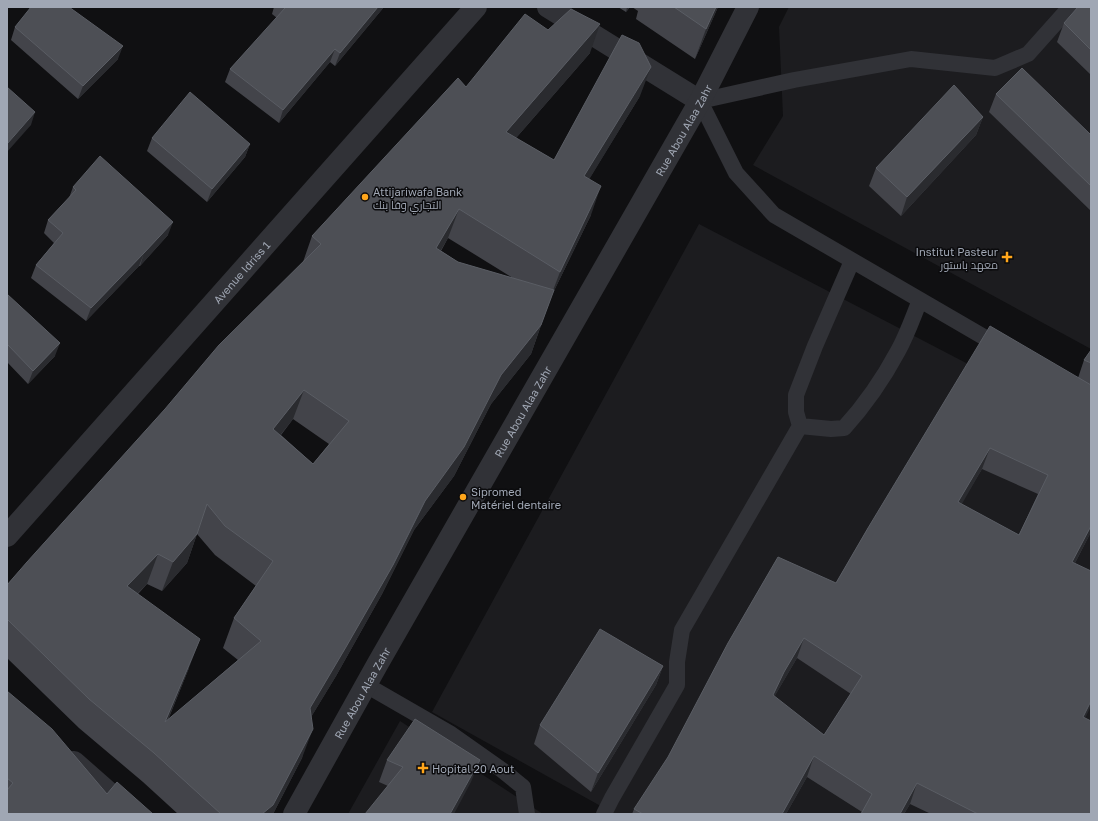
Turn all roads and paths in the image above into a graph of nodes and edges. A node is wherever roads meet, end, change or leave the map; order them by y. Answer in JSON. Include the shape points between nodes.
{"nodes":[{"id":1,"x":476,"y":7,"type":"edge"},
{"id":2,"x":548,"y":7,"type":"edge"},
{"id":3,"x":748,"y":7,"type":"edge"},
{"id":4,"x":1070,"y":7,"type":"edge"},
{"id":5,"x":700,"y":101,"type":"junction"},
{"id":6,"x":852,"y":261,"type":"junction"},
{"id":7,"x":920,"y":300,"type":"junction"},
{"id":8,"x":1016,"y":356,"type":"edge"},
{"id":9,"x":800,"y":426,"type":"junction"},
{"id":10,"x":7,"y":536,"type":"edge"},
{"id":11,"x":366,"y":685,"type":"junction"},
{"id":12,"x":61,"y":751,"type":"edge"},
{"id":13,"x":133,"y":814,"type":"edge"},
{"id":14,"x":294,"y":814,"type":"edge"},
{"id":15,"x":527,"y":814,"type":"edge"},
{"id":16,"x":604,"y":814,"type":"edge"}],
"edges":[{"from":1,"to":10,"type":"street","name":"Avenue Idriss 1"},
{"from":2,"to":5,"type":"street"},
{"from":3,"to":5,"type":"street","name":"Rue Abou Alaa Zahr"},
{"from":4,"to":5,"type":"lane","via":[[1028,54],[994,68],[911,59],[794,80]]},
{"from":5,"to":6,"type":"lane","via":[[736,173],[774,215]]},
{"from":5,"to":11,"type":"street","name":"Rue Abou Alaa Zahr"},
{"from":6,"to":7,"type":"lane"},
{"from":6,"to":9,"type":"lane","via":[[796,395],[796,412]]},
{"from":7,"to":8,"type":"lane"},
{"from":7,"to":9,"type":"lane","via":[[899,350],[878,386],[854,418],[844,428]]},
{"from":9,"to":16,"type":"lane","via":[[682,630],[676,685]]},
{"from":11,"to":14,"type":"street","name":"Rue Abou Alaa Zahr"},
{"from":11,"to":15,"type":"lane","via":[[451,734],[502,770],[523,787]]},
{"from":12,"to":13,"type":"street"}]}
